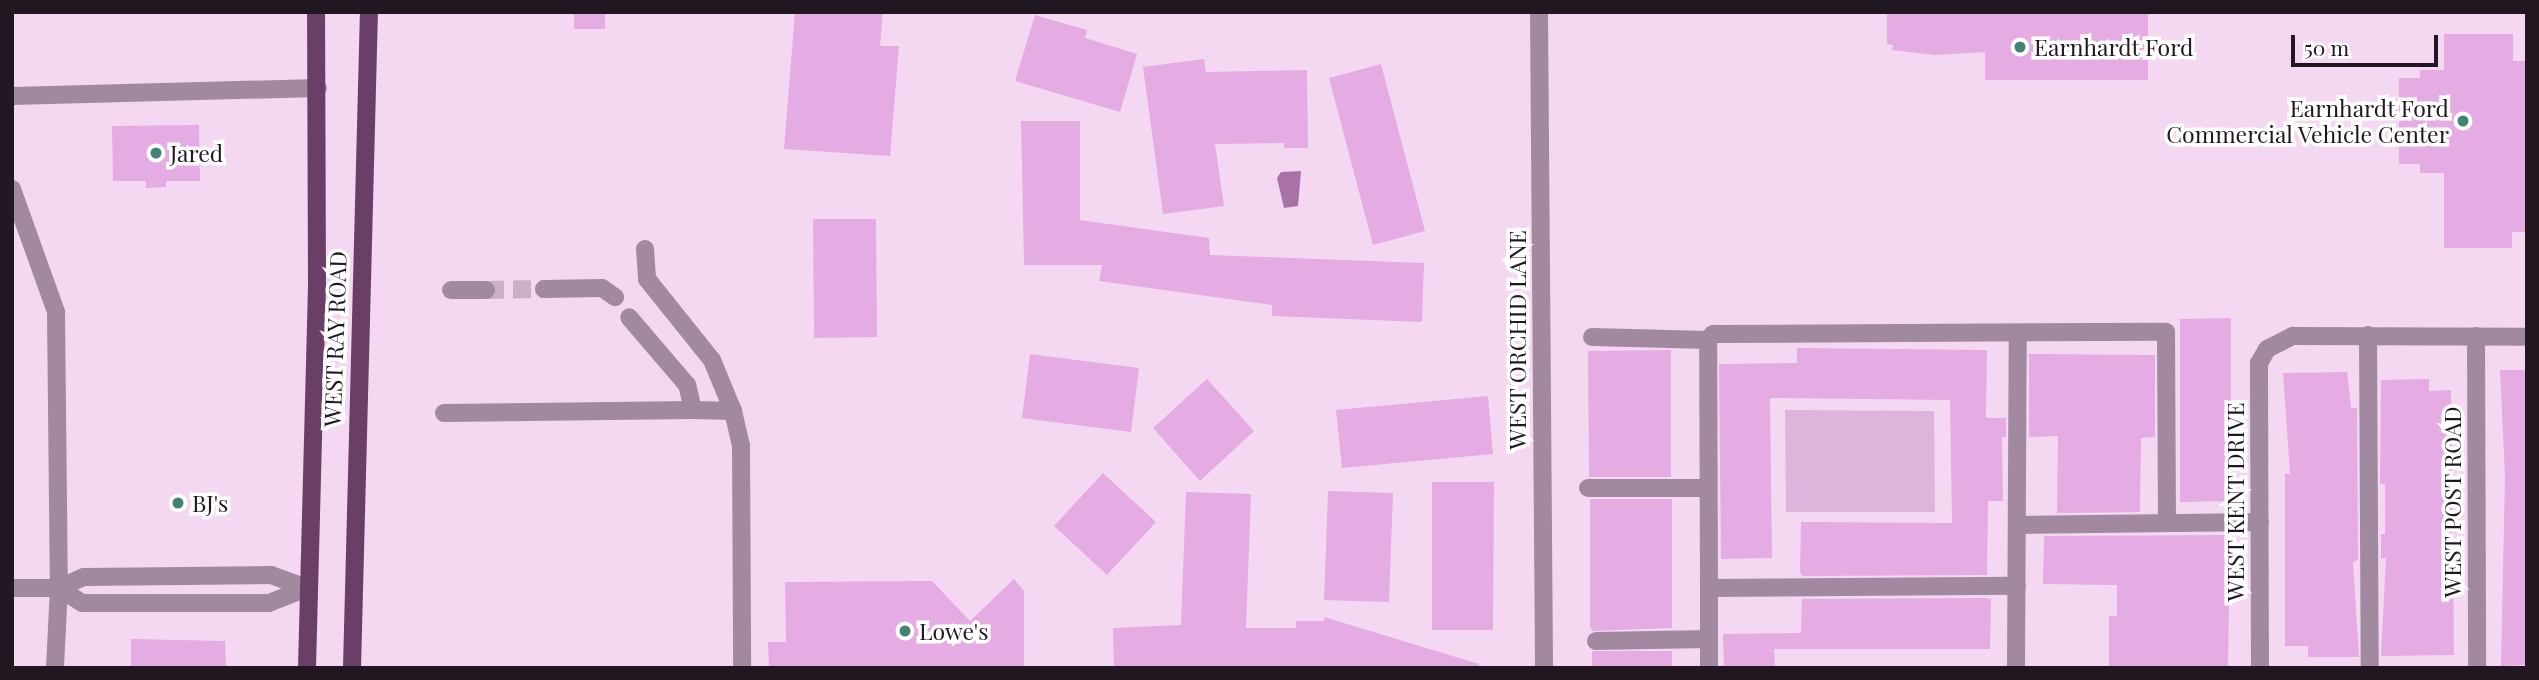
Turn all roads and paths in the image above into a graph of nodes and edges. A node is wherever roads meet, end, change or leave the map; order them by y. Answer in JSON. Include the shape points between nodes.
{"nodes":[{"id":1,"x":316,"y":12,"type":"edge"},
{"id":2,"x":369,"y":12,"type":"edge"},
{"id":3,"x":1539,"y":12,"type":"edge"},
{"id":4,"x":317,"y":88,"type":"junction"},
{"id":5,"x":12,"y":96,"type":"edge"},
{"id":6,"x":12,"y":189,"type":"edge"},
{"id":7,"x":645,"y":248,"type":"dead end"},
{"id":8,"x":544,"y":289,"type":"tunnel mouth"},
{"id":9,"x":452,"y":290,"type":"dead end"},
{"id":10,"x":486,"y":290,"type":"tunnel mouth"},
{"id":11,"x":615,"y":297,"type":"dead end"},
{"id":12,"x":629,"y":317,"type":"dead end"},
{"id":13,"x":2018,"y":333,"type":"junction"},
{"id":14,"x":2368,"y":335,"type":"junction"},
{"id":15,"x":2476,"y":336,"type":"junction"},
{"id":16,"x":1592,"y":337,"type":"dead end"},
{"id":17,"x":2527,"y":337,"type":"edge"},
{"id":18,"x":1708,"y":340,"type":"junction"},
{"id":19,"x":692,"y":410,"type":"junction"},
{"id":20,"x":733,"y":411,"type":"junction"},
{"id":21,"x":444,"y":413,"type":"dead end"},
{"id":22,"x":1588,"y":488,"type":"dead end"},
{"id":23,"x":1707,"y":488,"type":"junction"},
{"id":24,"x":2260,"y":522,"type":"junction"},
{"id":25,"x":2167,"y":523,"type":"junction"},
{"id":26,"x":2017,"y":525,"type":"junction"},
{"id":27,"x":2017,"y":586,"type":"junction"},
{"id":28,"x":59,"y":587,"type":"junction"},
{"id":29,"x":12,"y":588,"type":"edge"},
{"id":30,"x":307,"y":588,"type":"junction"},
{"id":31,"x":1709,"y":588,"type":"junction"},
{"id":32,"x":1709,"y":639,"type":"junction"},
{"id":33,"x":1595,"y":641,"type":"dead end"},
{"id":34,"x":55,"y":668,"type":"edge"},
{"id":35,"x":307,"y":668,"type":"edge"},
{"id":36,"x":352,"y":668,"type":"edge"},
{"id":37,"x":742,"y":668,"type":"edge"},
{"id":38,"x":1544,"y":668,"type":"edge"},
{"id":39,"x":1709,"y":668,"type":"edge"},
{"id":40,"x":2016,"y":668,"type":"edge"},
{"id":41,"x":2260,"y":668,"type":"edge"},
{"id":42,"x":2370,"y":668,"type":"edge"},
{"id":43,"x":2477,"y":668,"type":"edge"}],
"edges":[{"from":1,"to":4,"type":"main road","name":"WEST RAY ROAD"},
{"from":2,"to":36,"type":"main road","name":"WEST RAY ROAD"},
{"from":3,"to":38,"type":"street","name":"WEST ORCHID LANE"},
{"from":4,"to":5,"type":"street"},
{"from":4,"to":30,"type":"main road","name":"WEST RAY ROAD","via":[[317,287]]},
{"from":6,"to":28,"type":"street","via":[[56,312]]},
{"from":7,"to":20,"type":"street","via":[[648,279],[712,360]]},
{"from":8,"to":11,"type":"street","via":[[602,288]]},
{"from":9,"to":10,"type":"street"},
{"from":12,"to":19,"type":"street","via":[[687,385]]},
{"from":13,"to":18,"type":"street","via":[[1713,334]]},
{"from":13,"to":25,"type":"street","via":[[2166,332]]},
{"from":13,"to":26,"type":"street"},
{"from":14,"to":15,"type":"street"},
{"from":14,"to":24,"type":"street","name":"WEST KENT DRIVE","via":[[2293,336],[2276,341],[2259,363]]},
{"from":14,"to":42,"type":"street"},
{"from":15,"to":17,"type":"street"},
{"from":15,"to":43,"type":"street","name":"WEST POST ROAD"},
{"from":16,"to":18,"type":"street"},
{"from":18,"to":23,"type":"street"},
{"from":19,"to":20,"type":"street"},
{"from":19,"to":21,"type":"street"},
{"from":20,"to":37,"type":"street","via":[[741,445]]},
{"from":22,"to":23,"type":"street"},
{"from":23,"to":31,"type":"street"},
{"from":24,"to":25,"type":"street"},
{"from":24,"to":41,"type":"street","name":"WEST KENT DRIVE"},
{"from":25,"to":26,"type":"street"},
{"from":26,"to":27,"type":"street"},
{"from":27,"to":31,"type":"street"},
{"from":27,"to":40,"type":"street"},
{"from":28,"to":29,"type":"street"},
{"from":28,"to":30,"type":"street","via":[[84,577],[271,575]]},
{"from":28,"to":30,"type":"street","via":[[82,603],[269,603]]},
{"from":28,"to":34,"type":"street"},
{"from":30,"to":35,"type":"main road","name":"WEST RAY ROAD"},
{"from":31,"to":32,"type":"street"},
{"from":32,"to":33,"type":"street"},
{"from":32,"to":39,"type":"street"}]}
